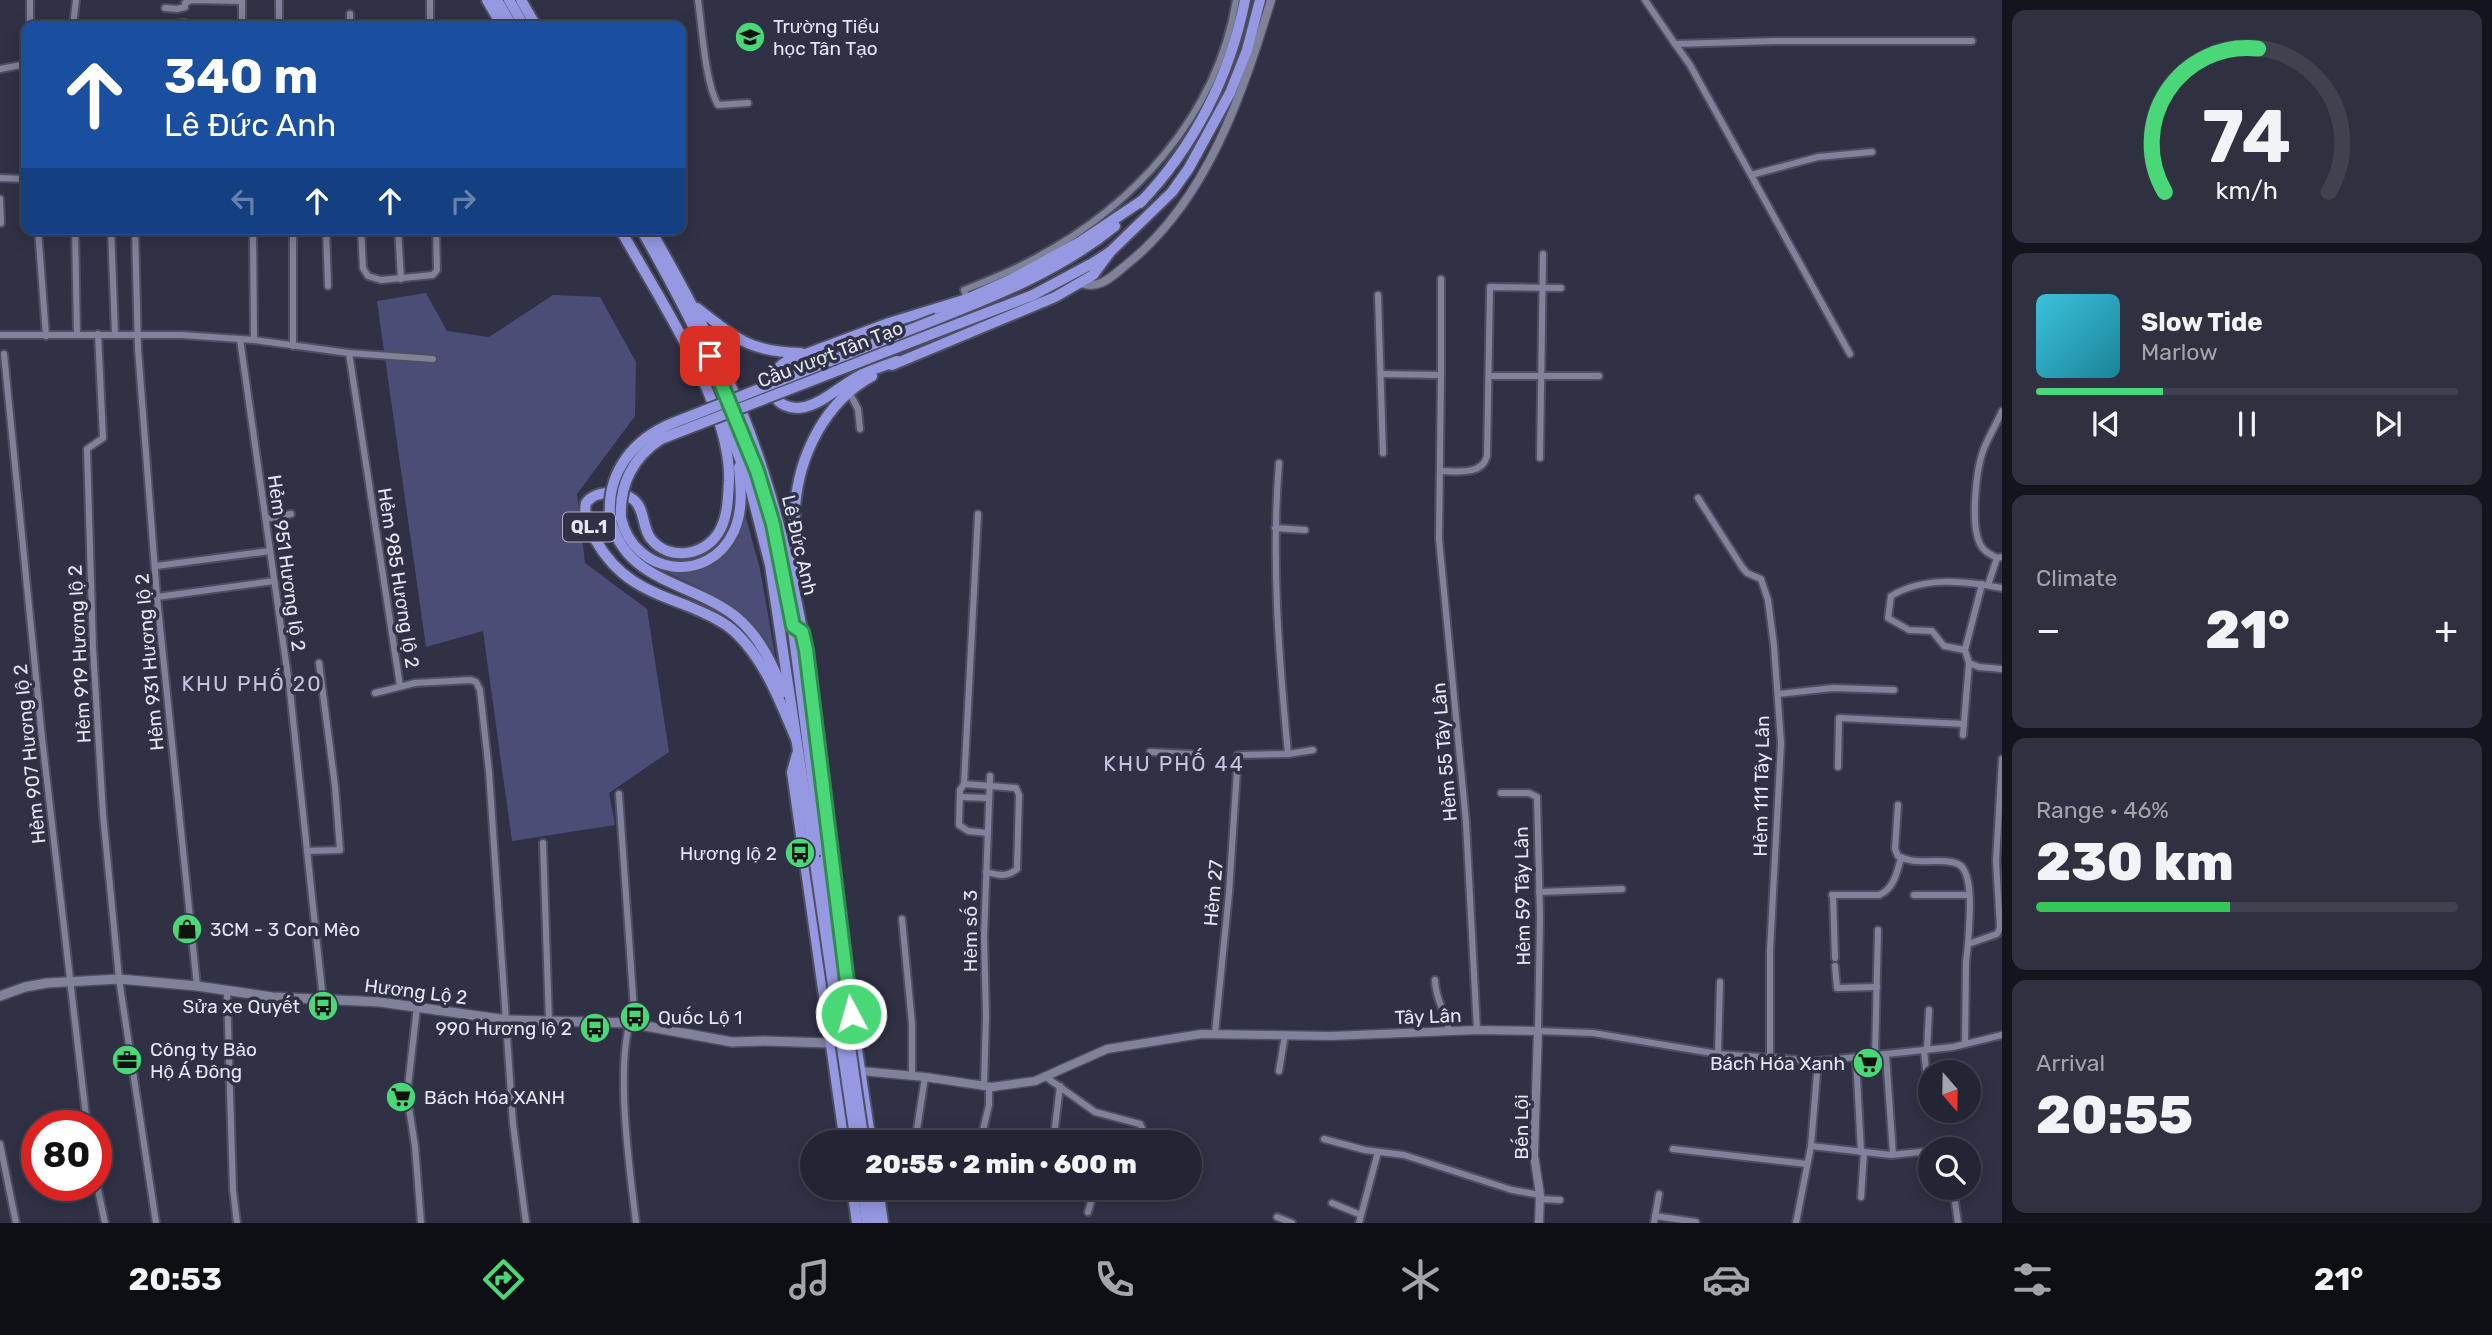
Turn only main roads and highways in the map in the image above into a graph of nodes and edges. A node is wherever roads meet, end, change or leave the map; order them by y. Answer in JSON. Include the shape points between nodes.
{"nodes":[{"id":1,"x":487,"y":0,"type":"edge"},
{"id":2,"x":497,"y":0,"type":"edge"},
{"id":3,"x":509,"y":0,"type":"edge"},
{"id":4,"x":521,"y":0,"type":"edge"},
{"id":5,"x":1245,"y":0,"type":"edge"},
{"id":6,"x":1260,"y":0,"type":"edge"},
{"id":7,"x":499,"y":21,"type":"edge"},
{"id":8,"x":509,"y":21,"type":"edge"},
{"id":9,"x":521,"y":21,"type":"edge"},
{"id":10,"x":533,"y":21,"type":"edge"},
{"id":11,"x":1143,"y":200,"type":"junction"},
{"id":12,"x":624,"y":235,"type":"edge"},
{"id":13,"x":630,"y":235,"type":"edge"},
{"id":14,"x":644,"y":235,"type":"edge"},
{"id":15,"x":653,"y":235,"type":"edge"},
{"id":16,"x":1110,"y":252,"type":"junction"},
{"id":17,"x":693,"y":305,"type":"junction"},
{"id":18,"x":681,"y":331,"type":"junction"},
{"id":19,"x":807,"y":353,"type":"junction"},
{"id":20,"x":897,"y":362,"type":"junction"},
{"id":21,"x":739,"y":453,"type":"junction"},
{"id":22,"x":726,"y":515,"type":"junction"},
{"id":23,"x":616,"y":517,"type":"junction"},
{"id":24,"x":709,"y":559,"type":"junction"},
{"id":25,"x":794,"y":593,"type":"junction"},
{"id":26,"x":795,"y":624,"type":"junction"},
{"id":27,"x":791,"y":707,"type":"junction"},
{"id":28,"x":797,"y":743,"type":"junction"},
{"id":29,"x":809,"y":783,"type":"junction"},
{"id":30,"x":819,"y":858,"type":"junction"},
{"id":31,"x":0,"y":996,"type":"edge"},
{"id":32,"x":825,"y":1008,"type":"junction"},
{"id":33,"x":852,"y":1008,"type":"junction"},
{"id":34,"x":829,"y":1043,"type":"junction"},
{"id":35,"x":861,"y":1071,"type":"junction"},
{"id":36,"x":865,"y":1100,"type":"junction"},
{"id":37,"x":838,"y":1101,"type":"junction"},
{"id":38,"x":843,"y":1130,"type":"edge"},
{"id":39,"x":854,"y":1130,"type":"edge"},
{"id":40,"x":862,"y":1130,"type":"edge"},
{"id":41,"x":869,"y":1130,"type":"edge"},
{"id":42,"x":854,"y":1200,"type":"edge"},
{"id":43,"x":864,"y":1200,"type":"edge"},
{"id":44,"x":873,"y":1200,"type":"edge"},
{"id":45,"x":880,"y":1200,"type":"edge"},
{"id":46,"x":857,"y":1223,"type":"edge"},
{"id":47,"x":867,"y":1223,"type":"edge"},
{"id":48,"x":876,"y":1223,"type":"edge"},
{"id":49,"x":883,"y":1223,"type":"edge"}],
"edges":[{"from":1,"to":7,"type":"highway"},
{"from":2,"to":8,"type":"highway"},
{"from":3,"to":9,"type":"highway"},
{"from":4,"to":10,"type":"highway"},
{"from":5,"to":11,"type":"highway","via":[[1227,64],[1204,115],[1172,166]]},
{"from":6,"to":16,"type":"highway","via":[[1230,93],[1189,168],[1172,192]]},
{"from":11,"to":19,"type":"highway","via":[[1062,252],[967,299]]},
{"from":11,"to":23,"type":"highway","bridge":true,"via":[[1101,237],[1024,284],[648,435],[630,452],[617,474],[611,494]]},
{"from":12,"to":18,"type":"highway","name":"Lê Đức Anh","number":"QL.1"},
{"from":13,"to":18,"type":"highway","name":"Lê Đức Anh","number":"QL.1"},
{"from":14,"to":26,"type":"highway","name":"Lê Đức Anh","number":"QL.1","via":[[710,356],[757,471]]},
{"from":15,"to":17,"type":"highway","name":"Lê Đức Anh","number":"QL.1"},
{"from":16,"to":20,"type":"highway","via":[[1093,275],[1034,308]]},
{"from":16,"to":23,"type":"highway","name":"Cầu vượt Tân Tạo","bridge":true,"via":[[1033,295],[661,439],[640,455],[626,477]]},
{"from":17,"to":19,"type":"highway","via":[[746,344]]},
{"from":17,"to":25,"type":"highway","name":"Lê Đức Anh","number":"QL.1","via":[[718,354],[760,460]]},
{"from":18,"to":21,"type":"highway","name":"Lê Đức Anh","number":"QL.1","via":[[714,391]]},
{"from":18,"to":22,"type":"highway","name":"Lê Đức Anh","number":"QL.1","via":[[727,449]]},
{"from":19,"to":20,"type":"highway","via":[[778,366],[772,376],[775,397],[786,406],[809,405],[859,376]]},
{"from":20,"to":25,"type":"highway","via":[[866,379],[841,401],[807,454],[795,508]]},
{"from":21,"to":24,"type":"highway","via":[[738,520],[727,543]]},
{"from":21,"to":27,"type":"highway","name":"Lê Đức Anh","number":"QL.1","via":[[770,565]]},
{"from":22,"to":24,"type":"highway","via":[[722,540]]},
{"from":22,"to":28,"type":"highway","name":"Lê Đức Anh","number":"QL.1","via":[[710,543],[684,554],[653,542],[639,505],[631,498],[601,494],[589,499],[584,508],[596,541],[621,573],[717,620],[744,641],[759,662]]},
{"from":23,"to":24,"type":"highway","via":[[634,547],[652,560],[682,567]]},
{"from":23,"to":27,"type":"highway","via":[[617,540],[635,562],[718,605],[748,627]]},
{"from":25,"to":26,"type":"highway"},
{"from":25,"to":26,"type":"highway","name":"Lê Đức Anh","number":"QL.1"},
{"from":26,"to":29,"type":"highway","name":"Lê Đức Anh","number":"QL.1"},
{"from":26,"to":33,"type":"highway","name":"Lê Đức Anh","number":"QL.1","via":[[818,737]]},
{"from":27,"to":28,"type":"highway","name":"Lê Đức Anh","number":"QL.1"},
{"from":28,"to":29,"type":"highway","name":"Lê Đức Anh","number":"QL.1"},
{"from":28,"to":32,"type":"highway","name":"Lê Đức Anh","number":"QL.1","via":[[792,772]]},
{"from":29,"to":30,"type":"highway","name":"Lê Đức Anh","number":"QL.1"},
{"from":30,"to":39,"type":"highway","number":"QL.1","bridge":true},
{"from":30,"to":40,"type":"highway","number":"QL.1","bridge":true},
{"from":31,"to":34,"type":"main road","name":"Hương Lộ 2","via":[[25,987],[119,979],[272,997],[380,1002],[508,1020],[629,1023],[732,1042]]},
{"from":32,"to":33,"type":"highway","via":[[837,1021],[848,1018]]},
{"from":32,"to":34,"type":"highway","name":"Lê Đức Anh","number":"QL.1"},
{"from":33,"to":35,"type":"highway","name":"Lê Đức Anh","number":"QL.1"},
{"from":34,"to":35,"type":"highway"},
{"from":34,"to":37,"type":"highway","name":"Lê Đức Anh","number":"QL.1"},
{"from":35,"to":36,"type":"highway","name":"Lê Đức Anh","number":"QL.1"},
{"from":36,"to":37,"type":"highway","via":[[851,1090]]},
{"from":36,"to":41,"type":"highway","name":"Lê Đức Anh","number":"QL.1"},
{"from":37,"to":38,"type":"highway","name":"Lê Đức Anh","number":"QL.1"},
{"from":42,"to":46,"type":"highway"},
{"from":43,"to":47,"type":"highway"},
{"from":44,"to":48,"type":"highway"},
{"from":45,"to":49,"type":"highway"}]}
